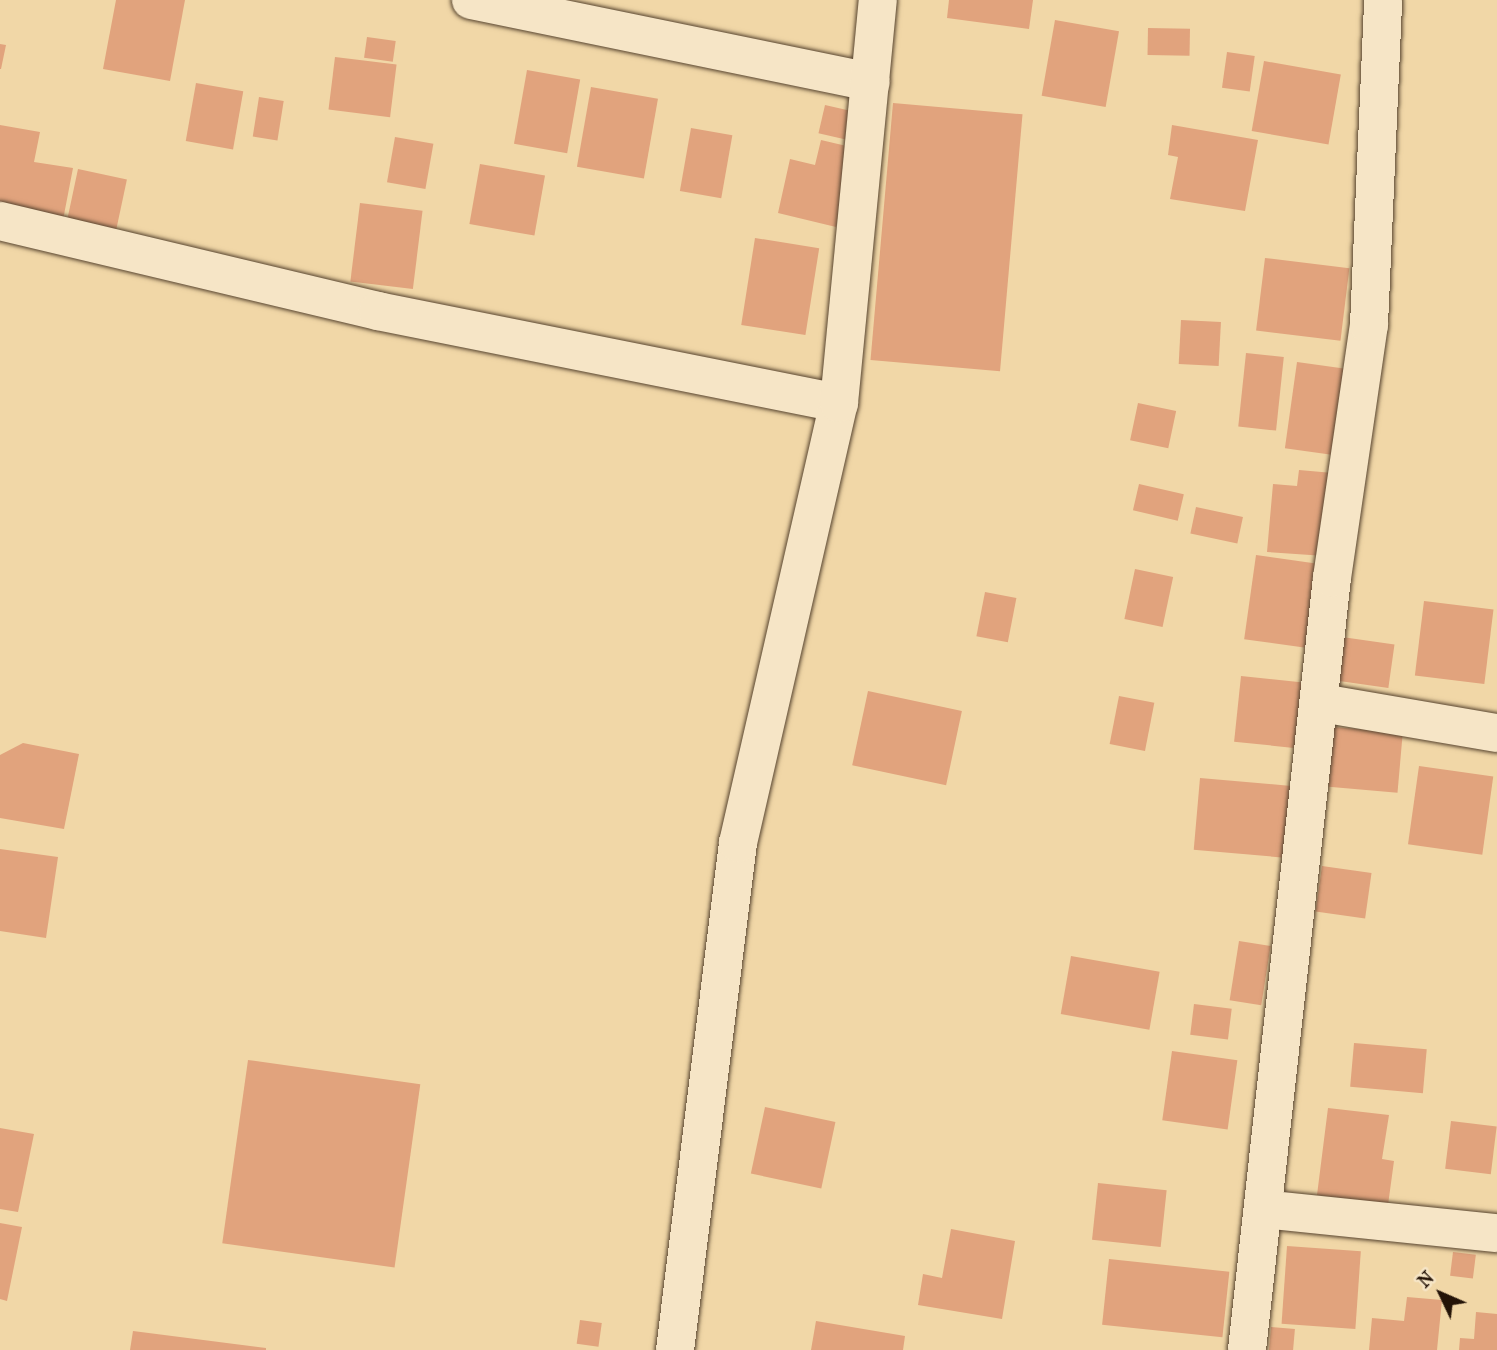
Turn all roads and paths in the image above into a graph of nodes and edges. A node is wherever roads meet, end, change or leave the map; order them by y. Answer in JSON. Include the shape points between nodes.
{"nodes":[{"id":1,"x":471,"y":0,"type":"edge"},
{"id":2,"x":878,"y":0,"type":"edge"},
{"id":3,"x":1383,"y":0,"type":"edge"},
{"id":4,"x":872,"y":82,"type":"junction"},
{"id":5,"x":0,"y":221,"type":"edge"},
{"id":6,"x":839,"y":403,"type":"junction"},
{"id":7,"x":1321,"y":703,"type":"junction"},
{"id":8,"x":1497,"y":733,"type":"edge"},
{"id":9,"x":1263,"y":1209,"type":"junction"},
{"id":10,"x":1497,"y":1233,"type":"edge"},
{"id":11,"x":675,"y":1350,"type":"edge"},
{"id":12,"x":1247,"y":1350,"type":"edge"}],
"edges":[{"from":1,"to":4,"type":"street"},
{"from":2,"to":4,"type":"street"},
{"from":3,"to":7,"type":"street","via":[[1369,325],[1332,578]]},
{"from":4,"to":6,"type":"street"},
{"from":5,"to":6,"type":"street","via":[[378,311]]},
{"from":6,"to":11,"type":"street","via":[[738,844]]},
{"from":7,"to":8,"type":"street"},
{"from":7,"to":9,"type":"street","via":[[1289,934]]},
{"from":9,"to":10,"type":"street"},
{"from":9,"to":12,"type":"street"}]}
